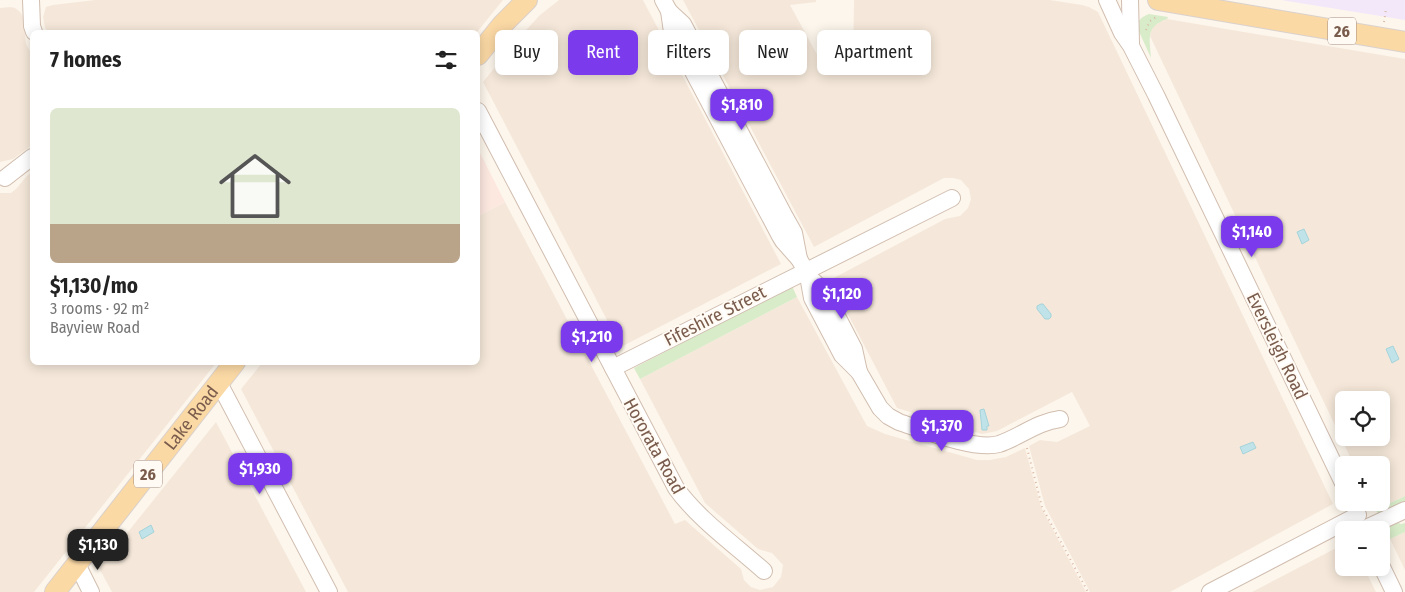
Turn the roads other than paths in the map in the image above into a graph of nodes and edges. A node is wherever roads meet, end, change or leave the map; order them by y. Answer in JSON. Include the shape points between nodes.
{"nodes":[{"id":1,"x":31,"y":0,"type":"edge"},
{"id":2,"x":527,"y":0,"type":"edge"},
{"id":3,"x":1108,"y":0,"type":"edge"},
{"id":4,"x":1130,"y":0,"type":"edge"},
{"id":5,"x":666,"y":6,"type":"edge"},
{"id":6,"x":1160,"y":7,"type":"edge"},
{"id":7,"x":1245,"y":7,"type":"edge"},
{"id":8,"x":33,"y":30,"type":"edge"},
{"id":9,"x":1405,"y":42,"type":"edge"},
{"id":10,"x":1131,"y":46,"type":"junction"},
{"id":11,"x":480,"y":52,"type":"edge"},
{"id":12,"x":480,"y":115,"type":"edge"},
{"id":13,"x":30,"y":159,"type":"edge"},
{"id":14,"x":5,"y":178,"type":"dead end"},
{"id":15,"x":952,"y":198,"type":"dead end"},
{"id":16,"x":804,"y":268,"type":"junction"},
{"id":17,"x":234,"y":365,"type":"edge"},
{"id":18,"x":612,"y":368,"type":"junction"},
{"id":19,"x":219,"y":383,"type":"junction"},
{"id":20,"x":1060,"y":419,"type":"dead end"},
{"id":21,"x":1335,"y":466,"type":"edge"},
{"id":22,"x":1405,"y":510,"type":"edge"},
{"id":23,"x":1360,"y":519,"type":"edge"},
{"id":24,"x":77,"y":564,"type":"junction"},
{"id":25,"x":764,"y":570,"type":"dead end"},
{"id":26,"x":1386,"y":576,"type":"edge"},
{"id":27,"x":55,"y":592,"type":"edge"},
{"id":28,"x":91,"y":592,"type":"edge"},
{"id":29,"x":329,"y":592,"type":"edge"},
{"id":30,"x":1210,"y":592,"type":"edge"},
{"id":31,"x":1394,"y":592,"type":"edge"}],
"edges":[{"from":1,"to":8,"type":"street"},
{"from":2,"to":11,"type":"main road"},
{"from":3,"to":10,"type":"street","name":"Eversleigh Road"},
{"from":4,"to":10,"type":"street","name":"Eversleigh Road"},
{"from":5,"to":16,"type":"street","via":[[672,32],[692,55],[779,220],[783,241]]},
{"from":6,"to":7,"type":"main road","number":"26"},
{"from":7,"to":9,"type":"main road","number":"26"},
{"from":10,"to":21,"type":"street","name":"Eversleigh Road"},
{"from":12,"to":18,"type":"street","name":"Hororata Road"},
{"from":13,"to":14,"type":"street"},
{"from":15,"to":16,"type":"street","name":"Fifeshire Street"},
{"from":16,"to":18,"type":"street","name":"Fifeshire Street"},
{"from":16,"to":20,"type":"street","via":[[812,298],[842,355],[859,372],[875,402],[892,419],[976,445],[990,446],[1042,423]]},
{"from":17,"to":19,"type":"main road","name":"Lake Road","number":"26"},
{"from":18,"to":25,"type":"street","name":"Hororata Road","via":[[684,500]]},
{"from":19,"to":24,"type":"main road","name":"Lake Road","number":"26"},
{"from":19,"to":29,"type":"street"},
{"from":22,"to":23,"type":"street"},
{"from":23,"to":30,"type":"street"},
{"from":24,"to":27,"type":"main road","name":"Lake Road","number":"26"},
{"from":24,"to":28,"type":"street"},
{"from":26,"to":31,"type":"street"}]}
